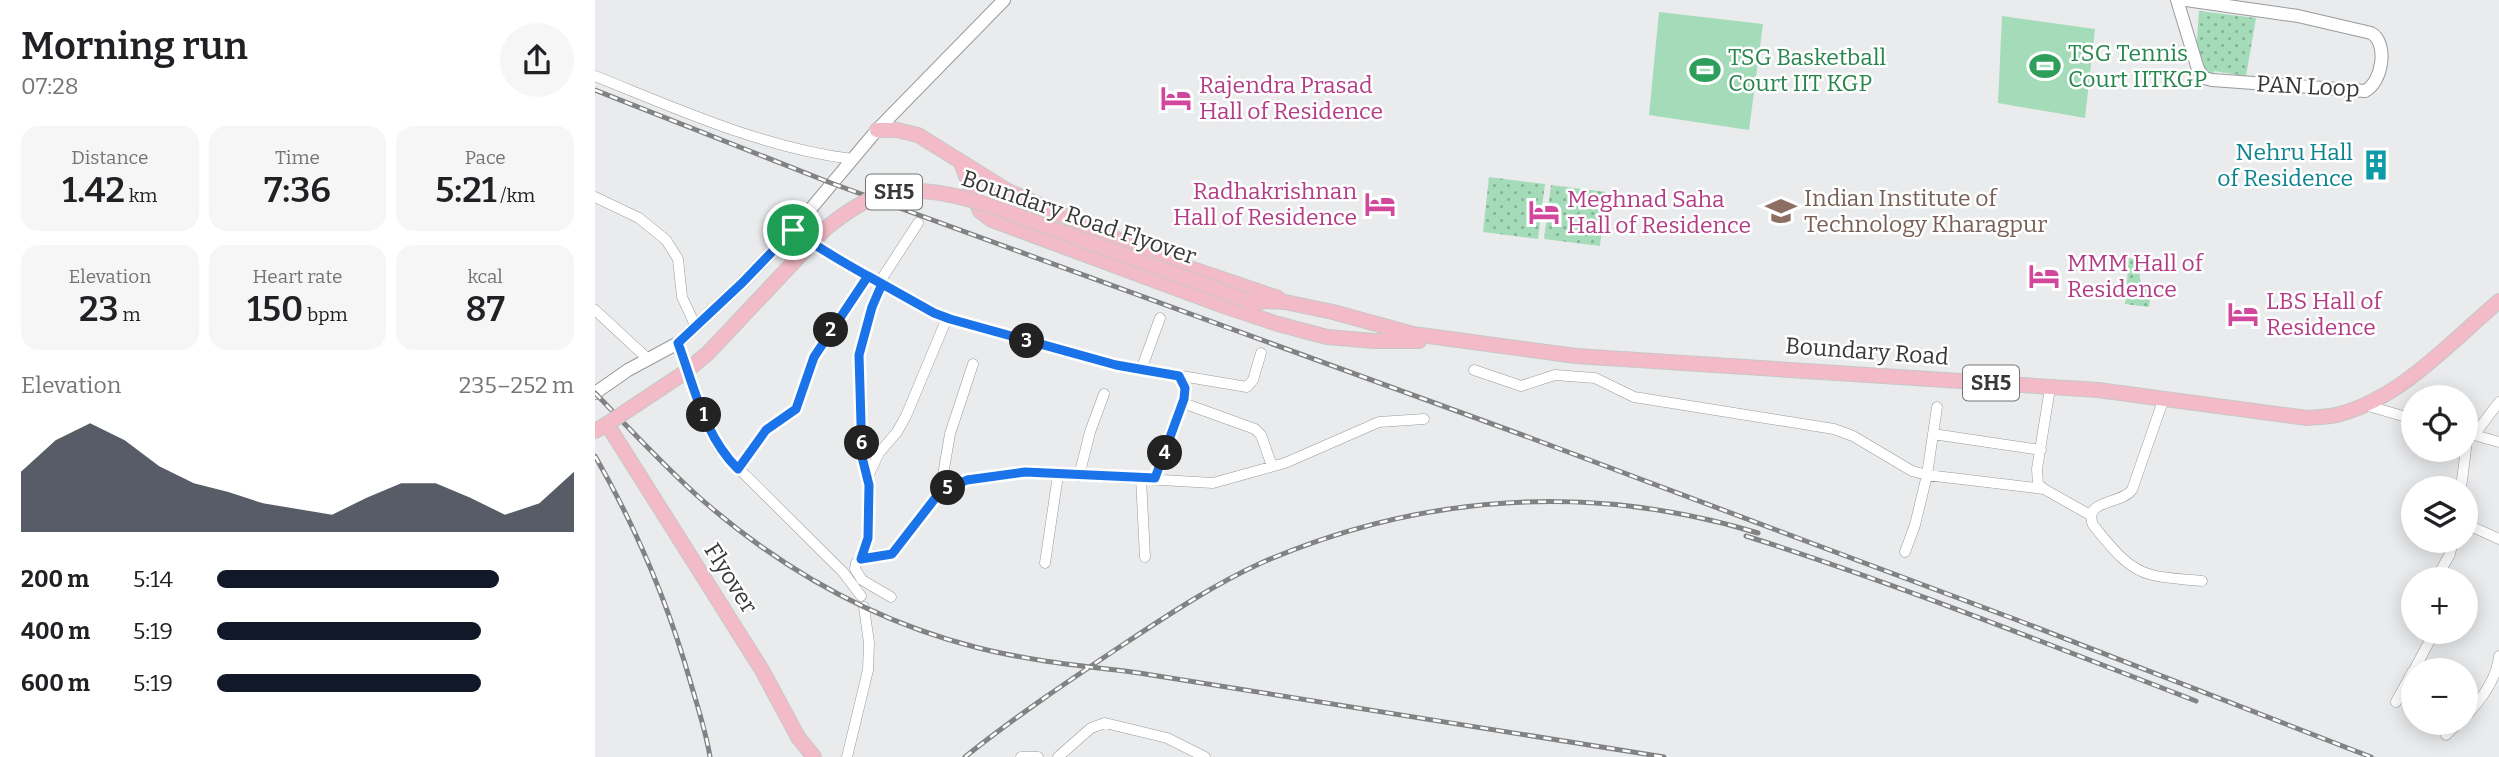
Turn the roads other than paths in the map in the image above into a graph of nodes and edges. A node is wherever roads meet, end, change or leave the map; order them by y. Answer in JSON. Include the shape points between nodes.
{"nodes":[{"id":1,"x":1004,"y":0,"type":"edge"},
{"id":2,"x":2177,"y":0,"type":"edge"},
{"id":3,"x":2186,"y":0,"type":"edge"},
{"id":4,"x":595,"y":76,"type":"edge"},
{"id":5,"x":877,"y":130,"type":"junction"},
{"id":6,"x":852,"y":159,"type":"junction"},
{"id":7,"x":961,"y":163,"type":"junction"},
{"id":8,"x":595,"y":197,"type":"edge"},
{"id":9,"x":918,"y":223,"type":"dead end"},
{"id":10,"x":793,"y":230,"type":"junction"},
{"id":11,"x":868,"y":276,"type":"junction"},
{"id":12,"x":881,"y":284,"type":"junction"},
{"id":13,"x":2499,"y":301,"type":"edge"},
{"id":14,"x":1285,"y":302,"type":"junction"},
{"id":15,"x":1252,"y":303,"type":"junction"},
{"id":16,"x":595,"y":310,"type":"edge"},
{"id":17,"x":1333,"y":312,"type":"junction"},
{"id":18,"x":947,"y":318,"type":"junction"},
{"id":19,"x":1160,"y":318,"type":"dead end"},
{"id":20,"x":1267,"y":320,"type":"junction"},
{"id":21,"x":696,"y":327,"type":"junction"},
{"id":22,"x":1327,"y":337,"type":"junction"},
{"id":23,"x":1444,"y":340,"type":"junction"},
{"id":24,"x":678,"y":343,"type":"junction"},
{"id":25,"x":1261,"y":353,"type":"dead end"},
{"id":26,"x":648,"y":359,"type":"junction"},
{"id":27,"x":973,"y":364,"type":"dead end"},
{"id":28,"x":1141,"y":370,"type":"junction"},
{"id":29,"x":1474,"y":370,"type":"dead end"},
{"id":30,"x":1179,"y":376,"type":"junction"},
{"id":31,"x":2050,"y":388,"type":"junction"},
{"id":32,"x":595,"y":393,"type":"edge"},
{"id":33,"x":1104,"y":394,"type":"dead end"},
{"id":34,"x":2164,"y":398,"type":"junction"},
{"id":35,"x":2499,"y":402,"type":"edge"},
{"id":36,"x":1183,"y":403,"type":"junction"},
{"id":37,"x":2365,"y":405,"type":"junction"},
{"id":38,"x":1937,"y":407,"type":"dead end"},
{"id":39,"x":2401,"y":416,"type":"edge"},
{"id":40,"x":1424,"y":419,"type":"dead end"},
{"id":41,"x":2478,"y":424,"type":"edge"},
{"id":42,"x":601,"y":427,"type":"edge"},
{"id":43,"x":1933,"y":433,"type":"junction"},
{"id":44,"x":2478,"y":436,"type":"edge"},
{"id":45,"x":2499,"y":442,"type":"edge"},
{"id":46,"x":2041,"y":450,"type":"junction"},
{"id":47,"x":1272,"y":466,"type":"junction"},
{"id":48,"x":738,"y":469,"type":"junction"},
{"id":49,"x":1058,"y":475,"type":"junction"},
{"id":50,"x":1927,"y":475,"type":"junction"},
{"id":51,"x":868,"y":476,"type":"junction"},
{"id":52,"x":1079,"y":476,"type":"junction"},
{"id":53,"x":1141,"y":478,"type":"junction"},
{"id":54,"x":1155,"y":478,"type":"junction"},
{"id":55,"x":2044,"y":489,"type":"junction"},
{"id":56,"x":940,"y":492,"type":"junction"},
{"id":57,"x":2090,"y":515,"type":"junction"},
{"id":58,"x":2478,"y":529,"type":"edge"},
{"id":59,"x":2499,"y":539,"type":"edge"},
{"id":60,"x":1905,"y":552,"type":"dead end"},
{"id":61,"x":1145,"y":557,"type":"dead end"},
{"id":62,"x":861,"y":559,"type":"junction"},
{"id":63,"x":1045,"y":563,"type":"dead end"},
{"id":64,"x":2202,"y":581,"type":"dead end"},
{"id":65,"x":891,"y":597,"type":"dead end"},
{"id":66,"x":2499,"y":656,"type":"edge"},
{"id":67,"x":2401,"y":693,"type":"edge"},
{"id":68,"x":2478,"y":699,"type":"edge"},
{"id":69,"x":2396,"y":702,"type":"dead end"},
{"id":70,"x":847,"y":754,"type":"edge"},
{"id":71,"x":814,"y":757,"type":"edge"},
{"id":72,"x":1021,"y":757,"type":"edge"},
{"id":73,"x":1038,"y":757,"type":"edge"},
{"id":74,"x":1058,"y":757,"type":"edge"},
{"id":75,"x":1205,"y":757,"type":"edge"}],
"edges":[{"from":1,"to":5,"type":"street"},
{"from":2,"to":3,"type":"street","name":"PAN Loop","via":[[2204,78],[2365,91],[2377,82],[2381,43],[2371,33],[2298,16]]},
{"from":4,"to":6,"type":"street","via":[[782,147]]},
{"from":5,"to":6,"type":"street"},
{"from":5,"to":7,"type":"main road","via":[[918,135]]},
{"from":6,"to":10,"type":"street"},
{"from":7,"to":14,"type":"main road","via":[[1008,191],[1160,258]]},
{"from":7,"to":20,"type":"main road","name":"Boundary Road","via":[[980,211],[992,220]]},
{"from":8,"to":21,"type":"street","via":[[639,218],[666,240],[678,259],[682,297]]},
{"from":9,"to":12,"type":"street"},
{"from":10,"to":11,"type":"street"},
{"from":10,"to":21,"type":"street"},
{"from":11,"to":12,"type":"street"},
{"from":11,"to":48,"type":"street","via":[[814,357],[796,409],[766,430]]},
{"from":12,"to":18,"type":"street"},
{"from":12,"to":51,"type":"street","via":[[859,355],[862,457]]},
{"from":13,"to":37,"type":"main road","name":"Boundary Road","number":"SH5","via":[[2412,375]]},
{"from":14,"to":15,"type":"main road","name":"Boundary Road Flyover","number":"SH5"},
{"from":14,"to":17,"type":"main road","name":"Boundary Road","number":"SH5"},
{"from":15,"to":20,"type":"main road"},
{"from":15,"to":42,"type":"main road","name":"Boundary Road Flyover","number":"SH5","bridge":true,"via":[[981,204],[921,190],[894,192],[870,199],[835,220],[708,353]]},
{"from":16,"to":26,"type":"street"},
{"from":17,"to":22,"type":"main road"},
{"from":17,"to":23,"type":"main road","name":"Boundary Road","number":"SH5"},
{"from":18,"to":28,"type":"street"},
{"from":18,"to":51,"type":"street","via":[[906,416]]},
{"from":19,"to":28,"type":"street"},
{"from":20,"to":22,"type":"main road","name":"Boundary Road"},
{"from":21,"to":24,"type":"street"},
{"from":22,"to":23,"type":"main road","name":"Boundary Road","number":"SH5"},
{"from":23,"to":31,"type":"main road","name":"Boundary Road","number":"SH5","via":[[1620,360]]},
{"from":24,"to":26,"type":"street"},
{"from":24,"to":48,"type":"street","via":[[711,434]]},
{"from":25,"to":30,"type":"street","via":[[1247,387]]},
{"from":26,"to":32,"type":"street"},
{"from":27,"to":56,"type":"street","via":[[950,434]]},
{"from":28,"to":30,"type":"street"},
{"from":29,"to":50,"type":"street","via":[[1521,386],[1555,375],[1595,378],[1634,397],[1834,429]]},
{"from":30,"to":36,"type":"street","via":[[1185,388]]},
{"from":31,"to":34,"type":"main road","name":"Boundary Road","number":"SH5"},
{"from":31,"to":46,"type":"street"},
{"from":33,"to":52,"type":"street"},
{"from":34,"to":37,"type":"main road","name":"Boundary Road","number":"SH5","via":[[2307,418],[2338,415]]},
{"from":34,"to":57,"type":"street","via":[[2132,490],[2127,497],[2097,505]]},
{"from":35,"to":41,"type":"street"},
{"from":36,"to":47,"type":"street","via":[[1255,429]]},
{"from":36,"to":54,"type":"street"},
{"from":37,"to":39,"type":"street"},
{"from":38,"to":43,"type":"street"},
{"from":40,"to":47,"type":"street","via":[[1379,422]]},
{"from":42,"to":71,"type":"main road","name":"Flyover","number":"SH5"},
{"from":43,"to":46,"type":"street"},
{"from":43,"to":50,"type":"street"},
{"from":44,"to":45,"type":"street"},
{"from":46,"to":55,"type":"street","via":[[2037,477]]},
{"from":47,"to":54,"type":"street","via":[[1207,484]]},
{"from":48,"to":70,"type":"street","via":[[843,572],[862,601],[868,670]]},
{"from":49,"to":52,"type":"street"},
{"from":49,"to":56,"type":"street","via":[[1001,474],[967,480]]},
{"from":49,"to":63,"type":"street"},
{"from":50,"to":55,"type":"street"},
{"from":50,"to":60,"type":"street"},
{"from":51,"to":62,"type":"street","via":[[868,538]]},
{"from":52,"to":53,"type":"street"},
{"from":53,"to":54,"type":"street"},
{"from":53,"to":61,"type":"street"},
{"from":55,"to":57,"type":"street"},
{"from":56,"to":62,"type":"street","via":[[897,550]]},
{"from":57,"to":64,"type":"street","via":[[2100,534],[2142,572]]},
{"from":58,"to":59,"type":"street"},
{"from":62,"to":65,"type":"street","via":[[855,565],[857,575]]},
{"from":66,"to":68,"type":"street","via":[[2493,678]]},
{"from":67,"to":69,"type":"street"},
{"from":72,"to":73,"type":"street"},
{"from":74,"to":75,"type":"street","via":[[1091,728],[1105,723],[1167,738]]}]}
